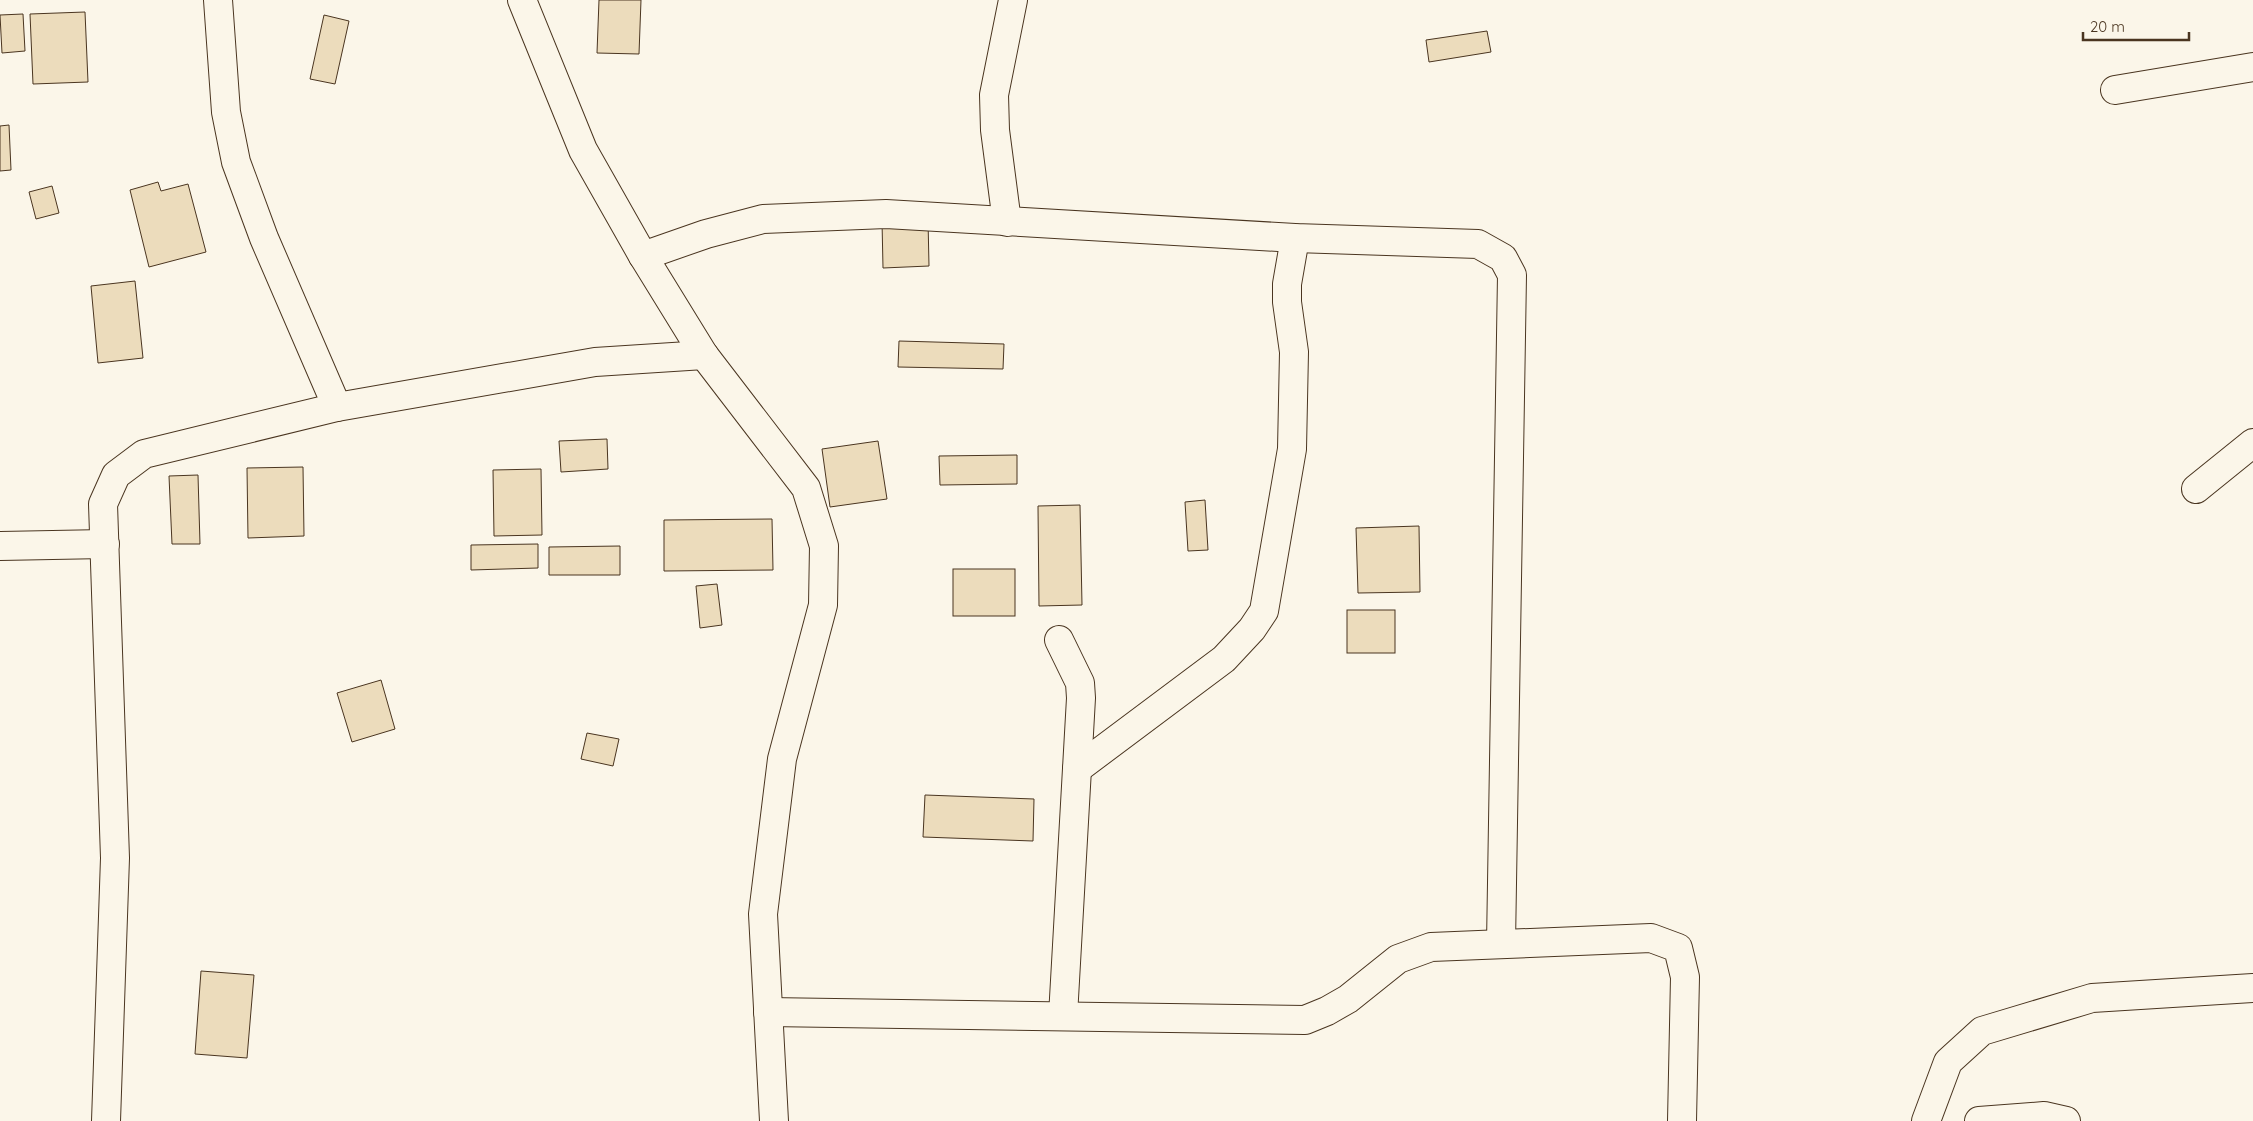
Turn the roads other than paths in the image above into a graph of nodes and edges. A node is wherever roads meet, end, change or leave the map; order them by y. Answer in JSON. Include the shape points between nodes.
{"nodes":[{"id":1,"x":218,"y":0,"type":"edge"},
{"id":2,"x":522,"y":0,"type":"edge"},
{"id":3,"x":1012,"y":0,"type":"edge"},
{"id":4,"x":2253,"y":67,"type":"edge"},
{"id":5,"x":2114,"y":90,"type":"dead end"},
{"id":6,"x":1007,"y":222,"type":"junction"},
{"id":7,"x":1295,"y":238,"type":"junction"},
{"id":8,"x":643,"y":256,"type":"junction"},
{"id":9,"x":704,"y":355,"type":"junction"},
{"id":10,"x":337,"y":407,"type":"junction"},
{"id":11,"x":2253,"y":443,"type":"edge"},
{"id":12,"x":2196,"y":489,"type":"dead end"},
{"id":13,"x":105,"y":544,"type":"junction"},
{"id":14,"x":0,"y":546,"type":"edge"},
{"id":15,"x":1059,"y":640,"type":"dead end"},
{"id":16,"x":1077,"y":769,"type":"junction"},
{"id":17,"x":1501,"y":944,"type":"junction"},
{"id":18,"x":2253,"y":988,"type":"edge"},
{"id":19,"x":768,"y":1012,"type":"junction"},
{"id":20,"x":1063,"y":1016,"type":"junction"},
{"id":21,"x":106,"y":1121,"type":"edge"},
{"id":22,"x":774,"y":1121,"type":"edge"},
{"id":23,"x":1682,"y":1121,"type":"edge"},
{"id":24,"x":1926,"y":1121,"type":"edge"},
{"id":25,"x":1979,"y":1121,"type":"edge"},
{"id":26,"x":2066,"y":1121,"type":"edge"}],
"edges":[{"from":1,"to":10,"type":"street","via":[[226,112],[236,162],[264,238]]},
{"from":2,"to":8,"type":"street","via":[[583,150]]},
{"from":3,"to":6,"type":"street","via":[[994,95],[995,130]]},
{"from":4,"to":5,"type":"street"},
{"from":6,"to":7,"type":"street"},
{"from":6,"to":8,"type":"street","via":[[886,214],[764,219],[706,234]]},
{"from":7,"to":16,"type":"street","via":[[1287,284],[1294,352],[1292,449],[1264,611],[1224,659]]},
{"from":7,"to":17,"type":"street","via":[[1478,244],[1502,258],[1512,275]]},
{"from":8,"to":9,"type":"street"},
{"from":9,"to":10,"type":"street","via":[[594,362]]},
{"from":9,"to":19,"type":"street","via":[[806,488],[824,546],[823,605],[782,759],[763,914]]},
{"from":10,"to":13,"type":"street","via":[[144,454],[116,475],[103,504]]},
{"from":11,"to":12,"type":"street"},
{"from":13,"to":14,"type":"street"},
{"from":13,"to":21,"type":"street","via":[[115,858]]},
{"from":15,"to":16,"type":"street","via":[[1080,683]]},
{"from":16,"to":20,"type":"street"},
{"from":17,"to":20,"type":"street","via":[[1431,947],[1398,959],[1348,999],[1305,1020]]},
{"from":17,"to":23,"type":"street","via":[[1651,938],[1678,948],[1685,977]]},
{"from":18,"to":24,"type":"street","via":[[2092,998],[1982,1031],[1948,1062]]},
{"from":19,"to":20,"type":"street"},
{"from":19,"to":22,"type":"street"},
{"from":25,"to":26,"type":"street","via":[[2044,1116]]}]}
